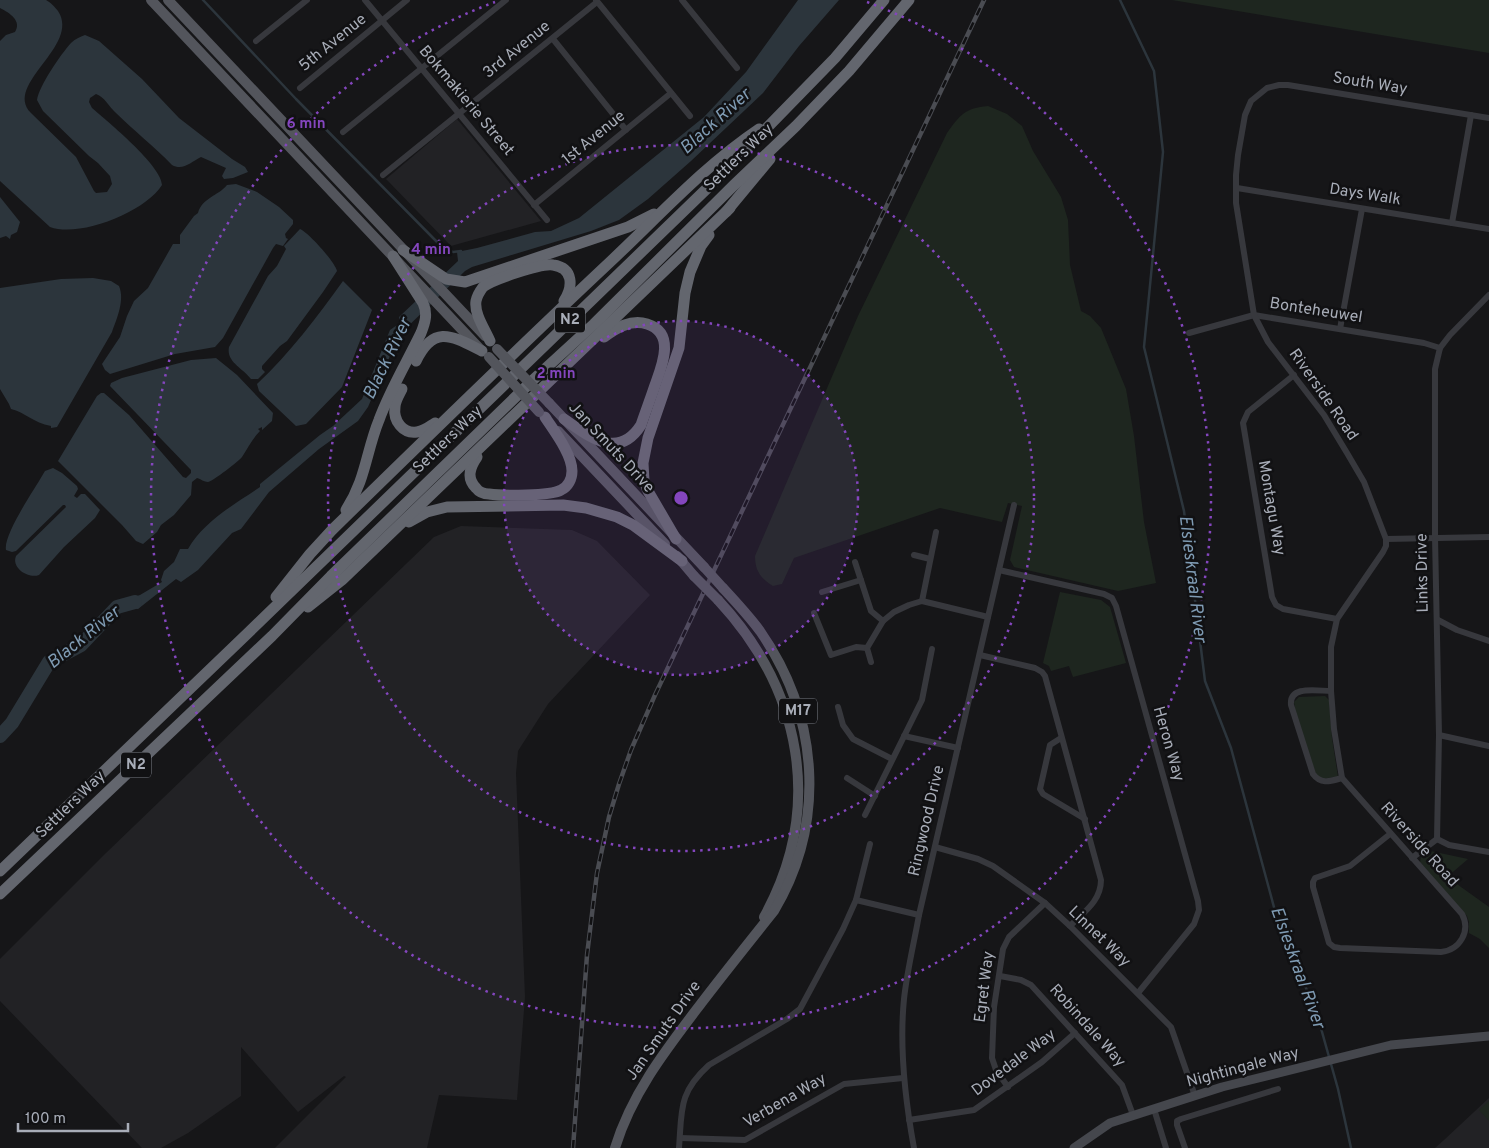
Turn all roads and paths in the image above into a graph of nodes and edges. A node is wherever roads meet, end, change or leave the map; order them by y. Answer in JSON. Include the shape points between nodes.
{"nodes":[{"id":1,"x":151,"y":0,"type":"edge"},
{"id":2,"x":168,"y":0,"type":"edge"},
{"id":3,"x":307,"y":0,"type":"edge"},
{"id":4,"x":365,"y":0,"type":"edge"},
{"id":5,"x":407,"y":0,"type":"edge"},
{"id":6,"x":506,"y":0,"type":"edge"},
{"id":7,"x":682,"y":0,"type":"edge"},
{"id":8,"x":884,"y":0,"type":"edge"},
{"id":9,"x":909,"y":0,"type":"edge"},
{"id":10,"x":597,"y":1,"type":"edge"},
{"id":11,"x":382,"y":20,"type":"junction"},
{"id":12,"x":553,"y":39,"type":"junction"},
{"id":13,"x":256,"y":41,"type":"dead end"},
{"id":14,"x":737,"y":68,"type":"dead end"},
{"id":15,"x":421,"y":69,"type":"junction"},
{"id":16,"x":300,"y":88,"type":"dead end"},
{"id":17,"x":671,"y":93,"type":"junction"},
{"id":18,"x":1252,"y":101,"type":"joint"},
{"id":19,"x":459,"y":113,"type":"junction"},
{"id":20,"x":779,"y":115,"type":"junction"},
{"id":21,"x":1470,"y":115,"type":"junction"},
{"id":22,"x":690,"y":116,"type":"dead end"},
{"id":23,"x":1489,"y":118,"type":"edge"},
{"id":24,"x":796,"y":126,"type":"junction"},
{"id":25,"x":626,"y":130,"type":"junction"},
{"id":26,"x":343,"y":132,"type":"dead end"},
{"id":27,"x":382,"y":175,"type":"dead end"},
{"id":28,"x":1236,"y":188,"type":"junction"},
{"id":29,"x":674,"y":201,"type":"junction"},
{"id":30,"x":534,"y":205,"type":"junction"},
{"id":31,"x":730,"y":208,"type":"junction"},
{"id":32,"x":1362,"y":209,"type":"junction"},
{"id":33,"x":547,"y":220,"type":"dead end"},
{"id":34,"x":1452,"y":223,"type":"junction"},
{"id":35,"x":1489,"y":229,"type":"edge"},
{"id":36,"x":398,"y":253,"type":"junction"},
{"id":37,"x":435,"y":277,"type":"junction"},
{"id":38,"x":420,"y":291,"type":"junction"},
{"id":39,"x":1489,"y":295,"type":"edge"},
{"id":40,"x":554,"y":314,"type":"junction"},
{"id":41,"x":1254,"y":315,"type":"junction"},
{"id":42,"x":1340,"y":329,"type":"junction"},
{"id":43,"x":1189,"y":333,"type":"dead end"},
{"id":44,"x":494,"y":345,"type":"junction"},
{"id":45,"x":1440,"y":348,"type":"junction"},
{"id":46,"x":486,"y":354,"type":"junction"},
{"id":47,"x":568,"y":364,"type":"junction"},
{"id":48,"x":1294,"y":375,"type":"junction"},
{"id":49,"x":462,"y":403,"type":"junction"},
{"id":50,"x":542,"y":414,"type":"junction"},
{"id":51,"x":564,"y":419,"type":"junction"},
{"id":52,"x":484,"y":445,"type":"junction"},
{"id":53,"x":1014,"y":504,"type":"dead end"},
{"id":54,"x":332,"y":530,"type":"junction"},
{"id":55,"x":936,"y":532,"type":"dead end"},
{"id":56,"x":391,"y":534,"type":"junction"},
{"id":57,"x":1489,"y":537,"type":"edge"},
{"id":58,"x":1435,"y":538,"type":"junction"},
{"id":59,"x":676,"y":539,"type":"junction"},
{"id":60,"x":1386,"y":539,"type":"junction"},
{"id":61,"x":914,"y":555,"type":"dead end"},
{"id":62,"x":930,"y":559,"type":"junction"},
{"id":63,"x":682,"y":561,"type":"junction"},
{"id":64,"x":855,"y":562,"type":"dead end"},
{"id":65,"x":999,"y":570,"type":"junction"},
{"id":66,"x":861,"y":580,"type":"junction"},
{"id":67,"x":822,"y":592,"type":"dead end"},
{"id":68,"x":922,"y":601,"type":"junction"},
{"id":69,"x":814,"y":613,"type":"dead end"},
{"id":70,"x":988,"y":617,"type":"junction"},
{"id":71,"x":1337,"y":619,"type":"junction"},
{"id":72,"x":1438,"y":620,"type":"junction"},
{"id":73,"x":883,"y":621,"type":"junction"},
{"id":74,"x":249,"y":632,"type":"junction"},
{"id":75,"x":272,"y":636,"type":"junction"},
{"id":76,"x":1489,"y":640,"type":"edge"},
{"id":77,"x":867,"y":648,"type":"junction"},
{"id":78,"x":932,"y":649,"type":"dead end"},
{"id":79,"x":980,"y":655,"type":"junction"},
{"id":80,"x":871,"y":662,"type":"dead end"},
{"id":81,"x":1331,"y":691,"type":"junction"},
{"id":82,"x":838,"y":707,"type":"dead end"},
{"id":83,"x":1439,"y":735,"type":"junction"},
{"id":84,"x":904,"y":736,"type":"junction"},
{"id":85,"x":1061,"y":738,"type":"junction"},
{"id":86,"x":1489,"y":746,"type":"edge"},
{"id":87,"x":958,"y":748,"type":"junction"},
{"id":88,"x":892,"y":759,"type":"junction"},
{"id":89,"x":847,"y":778,"type":"dead end"},
{"id":90,"x":1342,"y":778,"type":"junction"},
{"id":91,"x":876,"y":796,"type":"junction"},
{"id":92,"x":865,"y":815,"type":"dead end"},
{"id":93,"x":1085,"y":819,"type":"junction"},
{"id":94,"x":1390,"y":834,"type":"junction"},
{"id":95,"x":1437,"y":839,"type":"junction"},
{"id":96,"x":870,"y":844,"type":"dead end"},
{"id":97,"x":935,"y":847,"type":"junction"},
{"id":98,"x":1489,"y":852,"type":"edge"},
{"id":99,"x":1412,"y":858,"type":"junction"},
{"id":100,"x":0,"y":871,"type":"edge"},
{"id":101,"x":0,"y":894,"type":"edge"},
{"id":102,"x":856,"y":900,"type":"junction"},
{"id":103,"x":1045,"y":903,"type":"junction"},
{"id":104,"x":919,"y":915,"type":"junction"},
{"id":105,"x":1070,"y":926,"type":"junction"},
{"id":106,"x":751,"y":940,"type":"junction"},
{"id":107,"x":1000,"y":976,"type":"junction"},
{"id":108,"x":1138,"y":993,"type":"junction"},
{"id":109,"x":1075,"y":1033,"type":"junction"},
{"id":110,"x":1489,"y":1036,"type":"edge"},
{"id":111,"x":903,"y":1078,"type":"junction"},
{"id":112,"x":1008,"y":1087,"type":"junction"},
{"id":113,"x":1278,"y":1089,"type":"dead end"},
{"id":114,"x":1195,"y":1096,"type":"junction"},
{"id":115,"x":1154,"y":1109,"type":"junction"},
{"id":116,"x":1133,"y":1116,"type":"junction"},
{"id":117,"x":909,"y":1120,"type":"junction"},
{"id":118,"x":680,"y":1138,"type":"junction"},
{"id":119,"x":615,"y":1148,"type":"edge"},
{"id":120,"x":679,"y":1148,"type":"edge"},
{"id":121,"x":914,"y":1148,"type":"edge"},
{"id":122,"x":1074,"y":1148,"type":"edge"},
{"id":123,"x":1166,"y":1148,"type":"edge"},
{"id":124,"x":1185,"y":1148,"type":"edge"}],
"edges":[{"from":1,"to":36,"type":"main road"},
{"from":2,"to":36,"type":"main road"},
{"from":3,"to":13,"type":"street"},
{"from":4,"to":11,"type":"street","name":"Bokmakierie Street"},
{"from":5,"to":11,"type":"street","name":"5th Avenue"},
{"from":6,"to":15,"type":"street"},
{"from":7,"to":14,"type":"street"},
{"from":8,"to":20,"type":"highway","name":"Settlers Way","number":"N2","via":[[835,58]]},
{"from":9,"to":24,"type":"highway","name":"Settlers Way","number":"N2","via":[[849,71]]},
{"from":10,"to":12,"type":"street","name":"3rd Avenue"},
{"from":10,"to":17,"type":"street"},
{"from":11,"to":15,"type":"street","name":"Bokmakierie Street"},
{"from":11,"to":16,"type":"street","name":"5th Avenue"},
{"from":12,"to":19,"type":"street","name":"3rd Avenue"},
{"from":12,"to":25,"type":"street"},
{"from":15,"to":19,"type":"street","name":"Bokmakierie Street"},
{"from":15,"to":26,"type":"street"},
{"from":17,"to":22,"type":"street"},
{"from":17,"to":25,"type":"street","name":"1st Avenue"},
{"from":18,"to":21,"type":"street","name":"South Way","via":[[1267,88],[1288,84]]},
{"from":18,"to":28,"type":"street","name":"Riverside Road","via":[[1245,115],[1239,147]]},
{"from":19,"to":27,"type":"street","name":"3rd Avenue"},
{"from":19,"to":30,"type":"street","name":"Bokmakierie Street"},
{"from":20,"to":29,"type":"highway","via":[[745,138]]},
{"from":20,"to":74,"type":"highway","name":"Settlers Way","number":"N2"},
{"from":21,"to":23,"type":"street","name":"South Way"},
{"from":21,"to":34,"type":"street"},
{"from":24,"to":31,"type":"highway"},
{"from":24,"to":75,"type":"highway","name":"Settlers Way","number":"N2"},
{"from":25,"to":30,"type":"street","name":"1st Avenue"},
{"from":28,"to":32,"type":"street","name":"Days Walk"},
{"from":28,"to":41,"type":"street","name":"Riverside Road"},
{"from":29,"to":37,"type":"highway","via":[[628,227],[471,281]]},
{"from":29,"to":40,"type":"highway"},
{"from":30,"to":33,"type":"street","name":"Bokmakierie Street"},
{"from":31,"to":47,"type":"highway"},
{"from":31,"to":59,"type":"highway","via":[[701,246],[693,264],[685,294],[679,348],[644,454],[648,492]]},
{"from":32,"to":34,"type":"street","name":"Days Walk"},
{"from":32,"to":42,"type":"street"},
{"from":34,"to":35,"type":"street","name":"Days Walk"},
{"from":36,"to":37,"type":"highway"},
{"from":36,"to":38,"type":"highway"},
{"from":37,"to":44,"type":"main road","name":"Jan Smuts Drive","number":"M17","via":[[448,298]]},
{"from":38,"to":46,"type":"main road","name":"Jan Smuts Drive","number":"M17","via":[[440,305]]},
{"from":38,"to":54,"type":"highway","via":[[426,311],[421,333],[378,422],[356,494]]},
{"from":39,"to":45,"type":"street","name":"Links Drive"},
{"from":40,"to":44,"type":"highway","via":[[570,288],[569,276],[561,268],[542,266],[493,282],[480,291],[476,304]]},
{"from":40,"to":49,"type":"highway"},
{"from":41,"to":42,"type":"street","name":"Bonteheuwel"},
{"from":41,"to":43,"type":"street","name":"Bonteheuwel"},
{"from":41,"to":48,"type":"street","name":"Riverside Road","via":[[1268,342]]},
{"from":42,"to":45,"type":"street","name":"Bonteheuwel"},
{"from":44,"to":51,"type":"main road","name":"Jan Smuts Drive","number":"M17","bridge":true},
{"from":45,"to":58,"type":"street","name":"Links Drive","via":[[1435,369]]},
{"from":46,"to":49,"type":"highway","via":[[450,337],[430,340],[401,390],[394,413],[403,429],[418,432]]},
{"from":46,"to":50,"type":"main road","name":"Jan Smuts Drive","number":"M17","bridge":true},
{"from":47,"to":51,"type":"highway","via":[[611,331],[631,323],[651,326],[661,335],[665,345],[663,364],[641,425],[628,439],[606,443]]},
{"from":47,"to":52,"type":"highway"},
{"from":48,"to":60,"type":"street","name":"Riverside Road","via":[[1324,415],[1364,482]]},
{"from":48,"to":71,"type":"street","name":"Montagu Way","via":[[1248,412],[1243,423],[1272,597],[1283,609]]},
{"from":49,"to":54,"type":"highway"},
{"from":50,"to":52,"type":"highway","via":[[572,466],[570,480],[560,491],[496,495],[480,491],[472,483],[470,473]]},
{"from":50,"to":63,"type":"main road","name":"Jan Smuts Drive","number":"M17"},
{"from":51,"to":59,"type":"main road","name":"Jan Smuts Drive","number":"M17"},
{"from":52,"to":56,"type":"highway"},
{"from":53,"to":65,"type":"street","name":"Ringwood Drive"},
{"from":54,"to":74,"type":"highway"},
{"from":55,"to":62,"type":"street"},
{"from":56,"to":63,"type":"highway","via":[[427,512],[447,507],[580,507],[628,522]]},
{"from":56,"to":75,"type":"highway","via":[[342,580]]},
{"from":57,"to":58,"type":"street"},
{"from":58,"to":60,"type":"street"},
{"from":58,"to":72,"type":"street","name":"Links Drive"},
{"from":59,"to":106,"type":"main road","name":"Jan Smuts Drive","number":"M17","bridge":true,"via":[[752,621],[779,663],[791,689],[806,740],[810,788],[805,836],[786,892]]},
{"from":60,"to":71,"type":"street","via":[[1383,552]]},
{"from":61,"to":62,"type":"street"},
{"from":62,"to":68,"type":"street"},
{"from":63,"to":106,"type":"main road","name":"Jan Smuts Drive","number":"M17","bridge":true,"via":[[750,638],[770,672],[787,713],[793,740],[797,763],[797,808],[791,848],[778,885]]},
{"from":64,"to":66,"type":"street"},
{"from":65,"to":70,"type":"street","name":"Ringwood Drive"},
{"from":65,"to":108,"type":"street","name":"Heron Way","via":[[1104,594],[1112,598],[1116,606],[1199,910],[1194,924]]},
{"from":66,"to":67,"type":"street"},
{"from":66,"to":73,"type":"street","via":[[871,611]]},
{"from":68,"to":70,"type":"street"},
{"from":68,"to":73,"type":"street","via":[[909,604]]},
{"from":69,"to":77,"type":"street","via":[[831,656],[856,647]]},
{"from":70,"to":79,"type":"street","name":"Ringwood Drive"},
{"from":71,"to":81,"type":"street","via":[[1331,648]]},
{"from":72,"to":76,"type":"street"},
{"from":72,"to":83,"type":"street","name":"Links Drive"},
{"from":73,"to":77,"type":"street"},
{"from":74,"to":100,"type":"highway","name":"Settlers Way","number":"N2"},
{"from":75,"to":101,"type":"highway","name":"Settlers Way","number":"N2"},
{"from":77,"to":80,"type":"street"},
{"from":78,"to":84,"type":"street","via":[[922,700]]},
{"from":79,"to":85,"type":"street","via":[[1042,672]]},
{"from":79,"to":87,"type":"street","name":"Ringwood Drive"},
{"from":81,"to":90,"type":"street"},
{"from":81,"to":90,"type":"street","via":[[1298,691],[1290,699],[1313,774],[1326,782]]},
{"from":82,"to":88,"type":"street","via":[[843,725],[853,739]]},
{"from":83,"to":86,"type":"street"},
{"from":83,"to":95,"type":"street","name":"Links Drive"},
{"from":84,"to":87,"type":"street"},
{"from":84,"to":88,"type":"street"},
{"from":85,"to":93,"type":"street"},
{"from":85,"to":93,"type":"street","via":[[1050,745],[1040,789]]},
{"from":87,"to":97,"type":"street","name":"Ringwood Drive"},
{"from":88,"to":91,"type":"street"},
{"from":89,"to":91,"type":"street"},
{"from":90,"to":94,"type":"street","name":"Riverside Road"},
{"from":91,"to":92,"type":"street"},
{"from":93,"to":105,"type":"street","via":[[1102,880],[1101,888],[1094,903]]},
{"from":94,"to":99,"type":"street","name":"Riverside Road"},
{"from":94,"to":99,"type":"street","name":"Riverside Road","via":[[1350,866],[1315,878],[1313,882],[1330,943],[1334,947],[1441,952],[1451,949],[1465,934],[1467,927],[1462,914]]},
{"from":95,"to":98,"type":"street","via":[[1449,845]]},
{"from":95,"to":99,"type":"street"},
{"from":96,"to":102,"type":"street"},
{"from":97,"to":103,"type":"street","name":"Linnet Way","via":[[993,866]]},
{"from":97,"to":104,"type":"street","name":"Ringwood Drive"},
{"from":102,"to":104,"type":"street"},
{"from":102,"to":118,"type":"street","via":[[800,1009],[699,1074],[681,1110]]},
{"from":103,"to":105,"type":"street","name":"Linnet Way"},
{"from":103,"to":107,"type":"street","name":"Egret Way","via":[[1009,937],[1003,949]]},
{"from":104,"to":111,"type":"street","name":"Ringwood Drive","via":[[904,999]]},
{"from":105,"to":108,"type":"street","name":"Linnet Way"},
{"from":106,"to":119,"type":"main road","name":"Jan Smuts Drive","number":"M17","via":[[655,1066],[628,1113]]},
{"from":107,"to":109,"type":"street","name":"Robindale Way","via":[[1031,985]]},
{"from":107,"to":112,"type":"street","name":"Egret Way","via":[[994,1007],[992,1058]]},
{"from":108,"to":114,"type":"street","name":"Linnet Way","via":[[1171,1027]]},
{"from":109,"to":112,"type":"street","name":"Dovedale Way"},
{"from":109,"to":116,"type":"street","name":"Robindale Way","via":[[1122,1085]]},
{"from":110,"to":114,"type":"street","name":"Nightingale Way","via":[[1391,1045]]},
{"from":111,"to":117,"type":"street","name":"Ringwood Drive"},
{"from":111,"to":118,"type":"street","name":"Verbena Way","via":[[844,1084],[745,1140]]},
{"from":112,"to":117,"type":"street","name":"Dovedale Way","via":[[974,1110]]},
{"from":113,"to":124,"type":"street","via":[[1177,1121]]},
{"from":114,"to":115,"type":"street","name":"Nightingale Way"},
{"from":115,"to":116,"type":"street","name":"Nightingale Way"},
{"from":115,"to":123,"type":"street"},
{"from":116,"to":122,"type":"street","name":"Nightingale Way","via":[[1105,1125]]},
{"from":117,"to":121,"type":"street","name":"Ringwood Drive"},
{"from":118,"to":120,"type":"street"}]}
